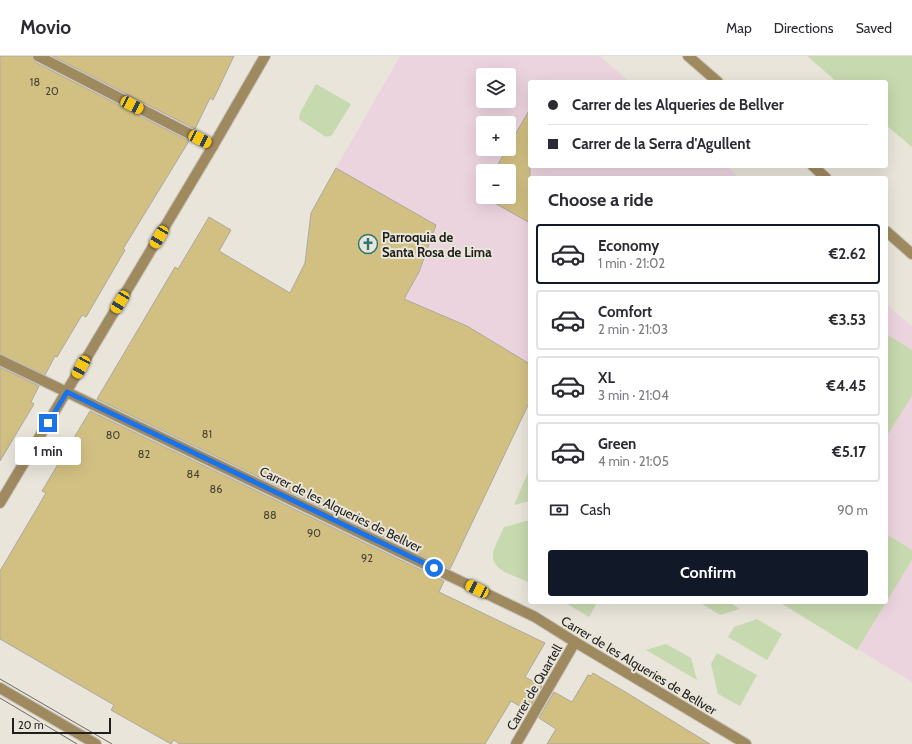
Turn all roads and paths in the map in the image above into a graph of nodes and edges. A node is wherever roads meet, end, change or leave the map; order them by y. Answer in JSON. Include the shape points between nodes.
{"nodes":[{"id":1,"x":38,"y":56,"type":"edge"},
{"id":2,"x":265,"y":56,"type":"edge"},
{"id":3,"x":688,"y":56,"type":"edge"},
{"id":4,"x":716,"y":80,"type":"edge"},
{"id":5,"x":213,"y":146,"type":"junction"},
{"id":6,"x":815,"y":168,"type":"edge"},
{"id":7,"x":824,"y":176,"type":"edge"},
{"id":8,"x":888,"y":233,"type":"edge"},
{"id":9,"x":912,"y":254,"type":"edge"},
{"id":10,"x":0,"y":360,"type":"edge"},
{"id":11,"x":67,"y":392,"type":"junction"},
{"id":12,"x":0,"y":503,"type":"edge"},
{"id":13,"x":575,"y":642,"type":"junction"},
{"id":14,"x":0,"y":688,"type":"edge"},
{"id":15,"x":96,"y":744,"type":"edge"},
{"id":16,"x":516,"y":744,"type":"edge"},
{"id":17,"x":746,"y":744,"type":"edge"}],
"edges":[{"from":1,"to":5,"type":"street"},
{"from":2,"to":5,"type":"street"},
{"from":3,"to":4,"type":"street"},
{"from":5,"to":11,"type":"street"},
{"from":6,"to":7,"type":"street"},
{"from":8,"to":9,"type":"street"},
{"from":10,"to":11,"type":"street","name":"Carrer de les Alqueries de Bellver"},
{"from":11,"to":12,"type":"street"},
{"from":11,"to":13,"type":"street","name":"Carrer de les Alqueries de Bellver","via":[[535,617]]},
{"from":13,"to":16,"type":"street","name":"Carrer de Quartell"},
{"from":13,"to":17,"type":"street","name":"Carrer de les Alqueries de Bellver"},
{"from":14,"to":15,"type":"street"}]}
